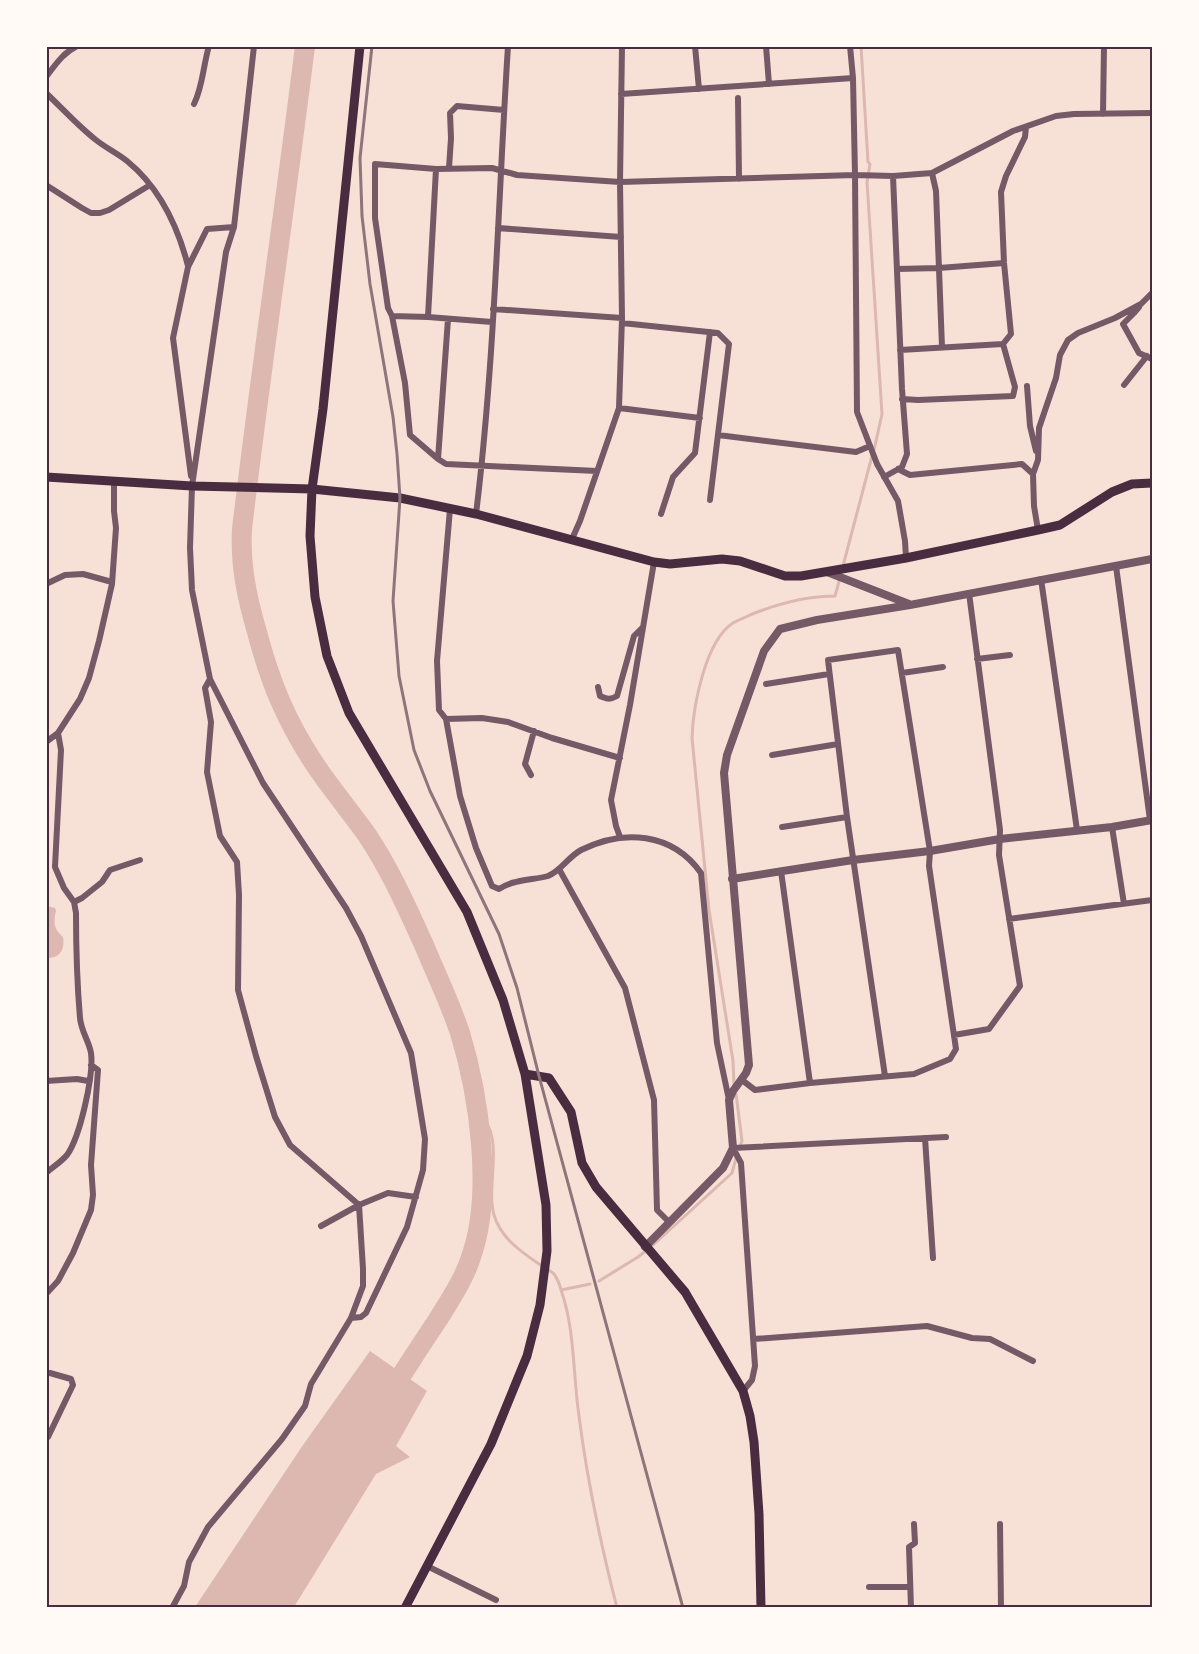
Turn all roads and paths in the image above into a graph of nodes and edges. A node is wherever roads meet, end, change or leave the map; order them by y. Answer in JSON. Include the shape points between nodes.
{"nodes":[{"id":1,"x":77,"y":46,"type":"edge"},
{"id":2,"x":209,"y":46,"type":"edge"},
{"id":3,"x":254,"y":46,"type":"edge"},
{"id":4,"x":360,"y":46,"type":"edge"},
{"id":5,"x":508,"y":46,"type":"edge"},
{"id":6,"x":621,"y":46,"type":"edge"},
{"id":7,"x":695,"y":46,"type":"edge"},
{"id":8,"x":766,"y":46,"type":"edge"},
{"id":9,"x":850,"y":46,"type":"edge"},
{"id":10,"x":1104,"y":46,"type":"edge"},
{"id":11,"x":46,"y":77,"type":"edge"},
{"id":12,"x":852,"y":78,"type":"junction"},
{"id":13,"x":769,"y":84,"type":"junction"},
{"id":14,"x":699,"y":89,"type":"junction"},
{"id":15,"x":46,"y":93,"type":"edge"},
{"id":16,"x":621,"y":94,"type":"junction"},
{"id":17,"x":738,"y":98,"type":"dead end"},
{"id":18,"x":194,"y":104,"type":"dead end"},
{"id":19,"x":504,"y":110,"type":"junction"},
{"id":20,"x":1152,"y":113,"type":"edge"},
{"id":21,"x":1103,"y":114,"type":"junction"},
{"id":22,"x":1026,"y":127,"type":"junction"},
{"id":23,"x":436,"y":168,"type":"junction"},
{"id":24,"x":449,"y":168,"type":"junction"},
{"id":25,"x":501,"y":172,"type":"junction"},
{"id":26,"x":932,"y":173,"type":"junction"},
{"id":27,"x":855,"y":175,"type":"junction"},
{"id":28,"x":893,"y":176,"type":"junction"},
{"id":29,"x":739,"y":178,"type":"junction"},
{"id":30,"x":620,"y":182,"type":"junction"},
{"id":31,"x":46,"y":185,"type":"edge"},
{"id":32,"x":150,"y":185,"type":"junction"},
{"id":33,"x":234,"y":227,"type":"junction"},
{"id":34,"x":498,"y":228,"type":"junction"},
{"id":35,"x":621,"y":237,"type":"junction"},
{"id":36,"x":1004,"y":263,"type":"junction"},
{"id":37,"x":188,"y":267,"type":"junction"},
{"id":38,"x":939,"y":268,"type":"junction"},
{"id":39,"x":897,"y":269,"type":"junction"},
{"id":40,"x":1152,"y":293,"type":"edge"},
{"id":41,"x":1141,"y":304,"type":"junction"},
{"id":42,"x":494,"y":309,"type":"junction"},
{"id":43,"x":392,"y":316,"type":"junction"},
{"id":44,"x":428,"y":317,"type":"junction"},
{"id":45,"x":448,"y":319,"type":"junction"},
{"id":46,"x":622,"y":321,"type":"junction"},
{"id":47,"x":492,"y":322,"type":"junction"},
{"id":48,"x":710,"y":332,"type":"junction"},
{"id":49,"x":1003,"y":344,"type":"junction"},
{"id":50,"x":942,"y":347,"type":"junction"},
{"id":51,"x":900,"y":350,"type":"junction"},
{"id":52,"x":1150,"y":357,"type":"edge"},
{"id":53,"x":1124,"y":385,"type":"dead end"},
{"id":54,"x":1027,"y":386,"type":"dead end"},
{"id":55,"x":902,"y":399,"type":"junction"},
{"id":56,"x":619,"y":408,"type":"junction"},
{"id":57,"x":700,"y":418,"type":"junction"},
{"id":58,"x":718,"y":435,"type":"junction"},
{"id":59,"x":870,"y":446,"type":"junction"},
{"id":60,"x":438,"y":459,"type":"junction"},
{"id":61,"x":1038,"y":460,"type":"junction"},
{"id":62,"x":482,"y":466,"type":"junction"},
{"id":63,"x":898,"y":469,"type":"junction"},
{"id":64,"x":597,"y":471,"type":"junction"},
{"id":65,"x":1033,"y":474,"type":"junction"},
{"id":66,"x":46,"y":477,"type":"edge"},
{"id":67,"x":884,"y":477,"type":"junction"},
{"id":68,"x":114,"y":481,"type":"junction"},
{"id":69,"x":1152,"y":483,"type":"edge"},
{"id":70,"x":192,"y":486,"type":"junction"},
{"id":71,"x":312,"y":489,"type":"junction"},
{"id":72,"x":710,"y":500,"type":"dead end"},
{"id":73,"x":450,"y":509,"type":"junction"},
{"id":74,"x":476,"y":513,"type":"junction"},
{"id":75,"x":661,"y":514,"type":"dead end"},
{"id":76,"x":1038,"y":530,"type":"junction"},
{"id":77,"x":572,"y":539,"type":"junction"},
{"id":78,"x":906,"y":558,"type":"junction"},
{"id":79,"x":1152,"y":559,"type":"edge"},
{"id":80,"x":654,"y":562,"type":"junction"},
{"id":81,"x":1116,"y":566,"type":"junction"},
{"id":82,"x":826,"y":571,"type":"junction"},
{"id":83,"x":1041,"y":579,"type":"junction"},
{"id":84,"x":112,"y":582,"type":"junction"},
{"id":85,"x":46,"y":584,"type":"edge"},
{"id":86,"x":969,"y":593,"type":"junction"},
{"id":87,"x":910,"y":604,"type":"junction"},
{"id":88,"x":643,"y":628,"type":"junction"},
{"id":89,"x":1010,"y":655,"type":"dead end"},
{"id":90,"x":977,"y":659,"type":"junction"},
{"id":91,"x":943,"y":667,"type":"dead end"},
{"id":92,"x":902,"y":673,"type":"junction"},
{"id":93,"x":829,"y":674,"type":"junction"},
{"id":94,"x":210,"y":679,"type":"junction"},
{"id":95,"x":766,"y":684,"type":"dead end"},
{"id":96,"x":598,"y":687,"type":"dead end"},
{"id":97,"x":446,"y":719,"type":"junction"},
{"id":98,"x":534,"y":731,"type":"junction"},
{"id":99,"x":58,"y":733,"type":"junction"},
{"id":100,"x":46,"y":742,"type":"edge"},
{"id":101,"x":838,"y":744,"type":"junction"},
{"id":102,"x":772,"y":755,"type":"dead end"},
{"id":103,"x":620,"y":758,"type":"junction"},
{"id":104,"x":531,"y":775,"type":"dead end"},
{"id":105,"x":847,"y":817,"type":"junction"},
{"id":106,"x":1151,"y":820,"type":"edge"},
{"id":107,"x":1112,"y":826,"type":"junction"},
{"id":108,"x":782,"y":827,"type":"dead end"},
{"id":109,"x":1077,"y":830,"type":"junction"},
{"id":110,"x":621,"y":837,"type":"junction"},
{"id":111,"x":1000,"y":839,"type":"junction"},
{"id":112,"x":930,"y":851,"type":"junction"},
{"id":113,"x":140,"y":860,"type":"dead end"},
{"id":114,"x":853,"y":860,"type":"junction"},
{"id":115,"x":559,"y":869,"type":"junction"},
{"id":116,"x":781,"y":871,"type":"junction"},
{"id":117,"x":732,"y":879,"type":"junction"},
{"id":118,"x":1152,"y":900,"type":"edge"},
{"id":119,"x":74,"y":902,"type":"junction"},
{"id":120,"x":1124,"y":904,"type":"junction"},
{"id":121,"x":1009,"y":919,"type":"junction"},
{"id":122,"x":954,"y":1035,"type":"junction"},
{"id":123,"x":91,"y":1065,"type":"junction"},
{"id":124,"x":525,"y":1074,"type":"junction"},
{"id":125,"x":885,"y":1076,"type":"junction"},
{"id":126,"x":742,"y":1080,"type":"junction"},
{"id":127,"x":46,"y":1081,"type":"edge"},
{"id":128,"x":88,"y":1082,"type":"junction"},
{"id":129,"x":810,"y":1083,"type":"junction"},
{"id":130,"x":729,"y":1100,"type":"junction"},
{"id":131,"x":946,"y":1137,"type":"dead end"},
{"id":132,"x":925,"y":1138,"type":"junction"},
{"id":133,"x":733,"y":1148,"type":"junction"},
{"id":134,"x":46,"y":1173,"type":"edge"},
{"id":135,"x":416,"y":1197,"type":"junction"},
{"id":136,"x":359,"y":1205,"type":"junction"},
{"id":137,"x":669,"y":1222,"type":"junction"},
{"id":138,"x":321,"y":1226,"type":"dead end"},
{"id":139,"x":645,"y":1246,"type":"junction"},
{"id":140,"x":933,"y":1258,"type":"dead end"},
{"id":141,"x":46,"y":1294,"type":"edge"},
{"id":142,"x":351,"y":1318,"type":"junction"},
{"id":143,"x":754,"y":1339,"type":"junction"},
{"id":144,"x":1033,"y":1362,"type":"dead end"},
{"id":145,"x":46,"y":1373,"type":"edge"},
{"id":146,"x":742,"y":1391,"type":"junction"},
{"id":147,"x":48,"y":1437,"type":"dead end"},
{"id":148,"x":914,"y":1524,"type":"dead end"},
{"id":149,"x":1000,"y":1524,"type":"dead end"},
{"id":150,"x":427,"y":1566,"type":"junction"},
{"id":151,"x":869,"y":1587,"type":"dead end"},
{"id":152,"x":910,"y":1587,"type":"junction"},
{"id":153,"x":496,"y":1600,"type":"dead end"},
{"id":154,"x":172,"y":1608,"type":"edge"},
{"id":155,"x":405,"y":1608,"type":"edge"},
{"id":156,"x":761,"y":1608,"type":"edge"},
{"id":157,"x":910,"y":1608,"type":"edge"},
{"id":158,"x":1001,"y":1608,"type":"edge"}],
"edges":[{"from":1,"to":11,"type":"street"},
{"from":2,"to":18,"type":"street"},
{"from":3,"to":33,"type":"street"},
{"from":4,"to":71,"type":"main road"},
{"from":5,"to":19,"type":"street"},
{"from":6,"to":16,"type":"street"},
{"from":7,"to":14,"type":"street"},
{"from":8,"to":13,"type":"street"},
{"from":9,"to":12,"type":"street"},
{"from":10,"to":21,"type":"street"},
{"from":12,"to":13,"type":"street"},
{"from":12,"to":27,"type":"street"},
{"from":13,"to":14,"type":"street"},
{"from":14,"to":16,"type":"street"},
{"from":15,"to":32,"type":"street"},
{"from":16,"to":30,"type":"street"},
{"from":17,"to":29,"type":"street"},
{"from":19,"to":24,"type":"street","via":[[457,106],[450,113]]},
{"from":19,"to":25,"type":"street"},
{"from":20,"to":21,"type":"street"},
{"from":21,"to":22,"type":"street","via":[[1056,116]]},
{"from":22,"to":26,"type":"street"},
{"from":22,"to":36,"type":"street","via":[[1001,192]]},
{"from":23,"to":24,"type":"street"},
{"from":23,"to":43,"type":"street","via":[[375,164],[375,218]]},
{"from":23,"to":44,"type":"street"},
{"from":24,"to":25,"type":"street","via":[[492,168]]},
{"from":25,"to":30,"type":"street"},
{"from":25,"to":34,"type":"street"},
{"from":26,"to":28,"type":"street"},
{"from":26,"to":38,"type":"street"},
{"from":27,"to":28,"type":"street"},
{"from":27,"to":29,"type":"street"},
{"from":27,"to":59,"type":"street","via":[[857,412]]},
{"from":28,"to":39,"type":"street"},
{"from":29,"to":30,"type":"street"},
{"from":30,"to":35,"type":"street"},
{"from":31,"to":32,"type":"street","via":[[91,213],[100,213]]},
{"from":32,"to":37,"type":"street","via":[[178,233]]},
{"from":33,"to":37,"type":"street","via":[[207,229]]},
{"from":33,"to":70,"type":"street","via":[[226,252]]},
{"from":34,"to":35,"type":"street"},
{"from":34,"to":42,"type":"street"},
{"from":35,"to":46,"type":"street"},
{"from":36,"to":38,"type":"street"},
{"from":36,"to":49,"type":"street","via":[[1011,334]]},
{"from":37,"to":70,"type":"street","via":[[173,338]]},
{"from":38,"to":39,"type":"street"},
{"from":38,"to":50,"type":"street"},
{"from":39,"to":51,"type":"street"},
{"from":40,"to":41,"type":"street"},
{"from":41,"to":52,"type":"street","via":[[1123,324],[1139,352]]},
{"from":41,"to":61,"type":"street","via":[[1068,340],[1039,428]]},
{"from":42,"to":46,"type":"street"},
{"from":42,"to":47,"type":"street"},
{"from":43,"to":44,"type":"street"},
{"from":43,"to":60,"type":"street","via":[[410,435]]},
{"from":44,"to":45,"type":"street"},
{"from":45,"to":47,"type":"street"},
{"from":45,"to":60,"type":"street"},
{"from":46,"to":48,"type":"street"},
{"from":46,"to":56,"type":"street"},
{"from":47,"to":62,"type":"street"},
{"from":48,"to":57,"type":"street"},
{"from":48,"to":58,"type":"street","via":[[718,333],[729,344]]},
{"from":49,"to":50,"type":"street"},
{"from":49,"to":55,"type":"street","via":[[1015,387],[1013,396]]},
{"from":50,"to":51,"type":"street"},
{"from":51,"to":55,"type":"street"},
{"from":52,"to":53,"type":"street"},
{"from":54,"to":61,"type":"street"},
{"from":55,"to":63,"type":"street","via":[[907,454]]},
{"from":56,"to":57,"type":"street"},
{"from":56,"to":64,"type":"street"},
{"from":57,"to":75,"type":"street","via":[[695,453],[673,477]]},
{"from":58,"to":59,"type":"street","via":[[856,452]]},
{"from":58,"to":72,"type":"street"},
{"from":59,"to":67,"type":"street"},
{"from":60,"to":62,"type":"street","via":[[446,464]]},
{"from":61,"to":65,"type":"street"},
{"from":62,"to":64,"type":"street"},
{"from":62,"to":74,"type":"street"},
{"from":63,"to":65,"type":"street","via":[[910,475],[1022,464]]},
{"from":63,"to":67,"type":"street"},
{"from":64,"to":77,"type":"street"},
{"from":65,"to":76,"type":"street"},
{"from":66,"to":68,"type":"main road"},
{"from":67,"to":78,"type":"street","via":[[898,501]]},
{"from":68,"to":70,"type":"main road"},
{"from":68,"to":84,"type":"street"},
{"from":69,"to":76,"type":"main road","via":[[1132,484],[1112,492],[1060,525]]},
{"from":70,"to":71,"type":"main road"},
{"from":70,"to":94,"type":"street","via":[[192,590]]},
{"from":71,"to":73,"type":"main road","via":[[400,498]]},
{"from":71,"to":124,"type":"main road","via":[[310,536],[315,597],[327,656],[349,712],[467,912],[503,1000]]},
{"from":73,"to":74,"type":"main road"},
{"from":73,"to":97,"type":"street","via":[[437,661],[439,710]]},
{"from":74,"to":77,"type":"main road"},
{"from":76,"to":78,"type":"main road"},
{"from":77,"to":80,"type":"main road"},
{"from":78,"to":82,"type":"main road"},
{"from":79,"to":81,"type":"street"},
{"from":80,"to":82,"type":"main road","via":[[740,561],[785,576]]},
{"from":80,"to":88,"type":"street"},
{"from":81,"to":83,"type":"street"},
{"from":81,"to":106,"type":"street"},
{"from":82,"to":87,"type":"street"},
{"from":83,"to":86,"type":"street"},
{"from":83,"to":109,"type":"street"},
{"from":84,"to":85,"type":"street","via":[[83,574],[65,575]]},
{"from":84,"to":99,"type":"street","via":[[89,678]]},
{"from":86,"to":87,"type":"street"},
{"from":86,"to":90,"type":"street"},
{"from":87,"to":117,"type":"street","via":[[780,629],[764,651],[724,773]]},
{"from":88,"to":96,"type":"street","via":[[634,636],[617,696],[606,699],[600,696]]},
{"from":88,"to":103,"type":"street"},
{"from":89,"to":90,"type":"street"},
{"from":90,"to":111,"type":"street"},
{"from":91,"to":92,"type":"street"},
{"from":92,"to":93,"type":"street","via":[[898,650],[828,660]]},
{"from":92,"to":112,"type":"street"},
{"from":93,"to":95,"type":"street"},
{"from":93,"to":101,"type":"street"},
{"from":94,"to":135,"type":"street","via":[[263,783],[346,908],[411,1053],[425,1139]]},
{"from":94,"to":136,"type":"street","via":[[205,688],[211,722],[207,772],[220,836],[237,862],[238,990],[256,1056],[274,1117],[290,1145]]},
{"from":97,"to":98,"type":"street","via":[[482,718]]},
{"from":97,"to":115,"type":"street","via":[[460,796],[492,886],[499,889],[513,882],[548,876]]},
{"from":98,"to":103,"type":"street"},
{"from":98,"to":104,"type":"street","via":[[525,764]]},
{"from":99,"to":100,"type":"street"},
{"from":99,"to":119,"type":"street","via":[[61,750],[55,867]]},
{"from":101,"to":102,"type":"street"},
{"from":101,"to":105,"type":"street"},
{"from":103,"to":110,"type":"street","via":[[611,800]]},
{"from":105,"to":108,"type":"street"},
{"from":105,"to":114,"type":"street"},
{"from":106,"to":107,"type":"street"},
{"from":107,"to":109,"type":"street"},
{"from":107,"to":120,"type":"street"},
{"from":109,"to":111,"type":"street"},
{"from":110,"to":115,"type":"street","via":[[581,850]]},
{"from":110,"to":130,"type":"street","via":[[663,842],[692,861],[700,873],[717,1043]]},
{"from":111,"to":112,"type":"street"},
{"from":111,"to":121,"type":"street"},
{"from":112,"to":114,"type":"street"},
{"from":112,"to":122,"type":"street"},
{"from":113,"to":119,"type":"street","via":[[110,870],[102,882]]},
{"from":114,"to":116,"type":"street"},
{"from":114,"to":125,"type":"street"},
{"from":115,"to":137,"type":"street","via":[[625,988],[654,1100],[657,1210]]},
{"from":116,"to":117,"type":"street"},
{"from":116,"to":129,"type":"street"},
{"from":117,"to":126,"type":"street","via":[[749,1065]]},
{"from":118,"to":120,"type":"street"},
{"from":119,"to":123,"type":"street","via":[[81,1027],[91,1052]]},
{"from":120,"to":121,"type":"street"},
{"from":121,"to":122,"type":"street","via":[[1020,986],[989,1029]]},
{"from":122,"to":125,"type":"street","via":[[956,1049],[950,1059],[914,1074]]},
{"from":123,"to":128,"type":"street"},
{"from":123,"to":141,"type":"street","via":[[98,1070],[91,1210],[73,1253]]},
{"from":124,"to":139,"type":"main road","via":[[549,1078],[571,1112],[582,1164]]},
{"from":124,"to":150,"type":"main road","via":[[546,1205],[547,1251],[540,1305],[527,1356],[491,1444]]},
{"from":125,"to":129,"type":"street"},
{"from":126,"to":129,"type":"street","via":[[755,1090]]},
{"from":126,"to":130,"type":"street"},
{"from":127,"to":128,"type":"street"},
{"from":128,"to":134,"type":"street","via":[[79,1129],[71,1147]]},
{"from":130,"to":133,"type":"street"},
{"from":131,"to":132,"type":"street"},
{"from":132,"to":133,"type":"street"},
{"from":132,"to":140,"type":"street"},
{"from":133,"to":137,"type":"street","via":[[723,1168]]},
{"from":133,"to":143,"type":"street","via":[[741,1163]]},
{"from":135,"to":136,"type":"street","via":[[388,1193]]},
{"from":135,"to":142,"type":"street","via":[[407,1227],[366,1313]]},
{"from":136,"to":138,"type":"street"},
{"from":136,"to":142,"type":"street","via":[[363,1286]]},
{"from":137,"to":139,"type":"street"},
{"from":139,"to":146,"type":"main road","via":[[685,1292]]},
{"from":142,"to":154,"type":"street","via":[[311,1384],[305,1406],[208,1527],[189,1562],[184,1587]]},
{"from":143,"to":144,"type":"street","via":[[927,1326],[990,1339]]},
{"from":143,"to":146,"type":"street","via":[[756,1366],[752,1380]]},
{"from":145,"to":147,"type":"street","via":[[71,1379],[73,1385]]},
{"from":146,"to":156,"type":"main road","via":[[754,1443]]},
{"from":148,"to":152,"type":"street","via":[[915,1543],[909,1547]]},
{"from":149,"to":158,"type":"street"},
{"from":150,"to":153,"type":"street"},
{"from":150,"to":155,"type":"main road"},
{"from":151,"to":152,"type":"street"},
{"from":152,"to":157,"type":"street"}]}
